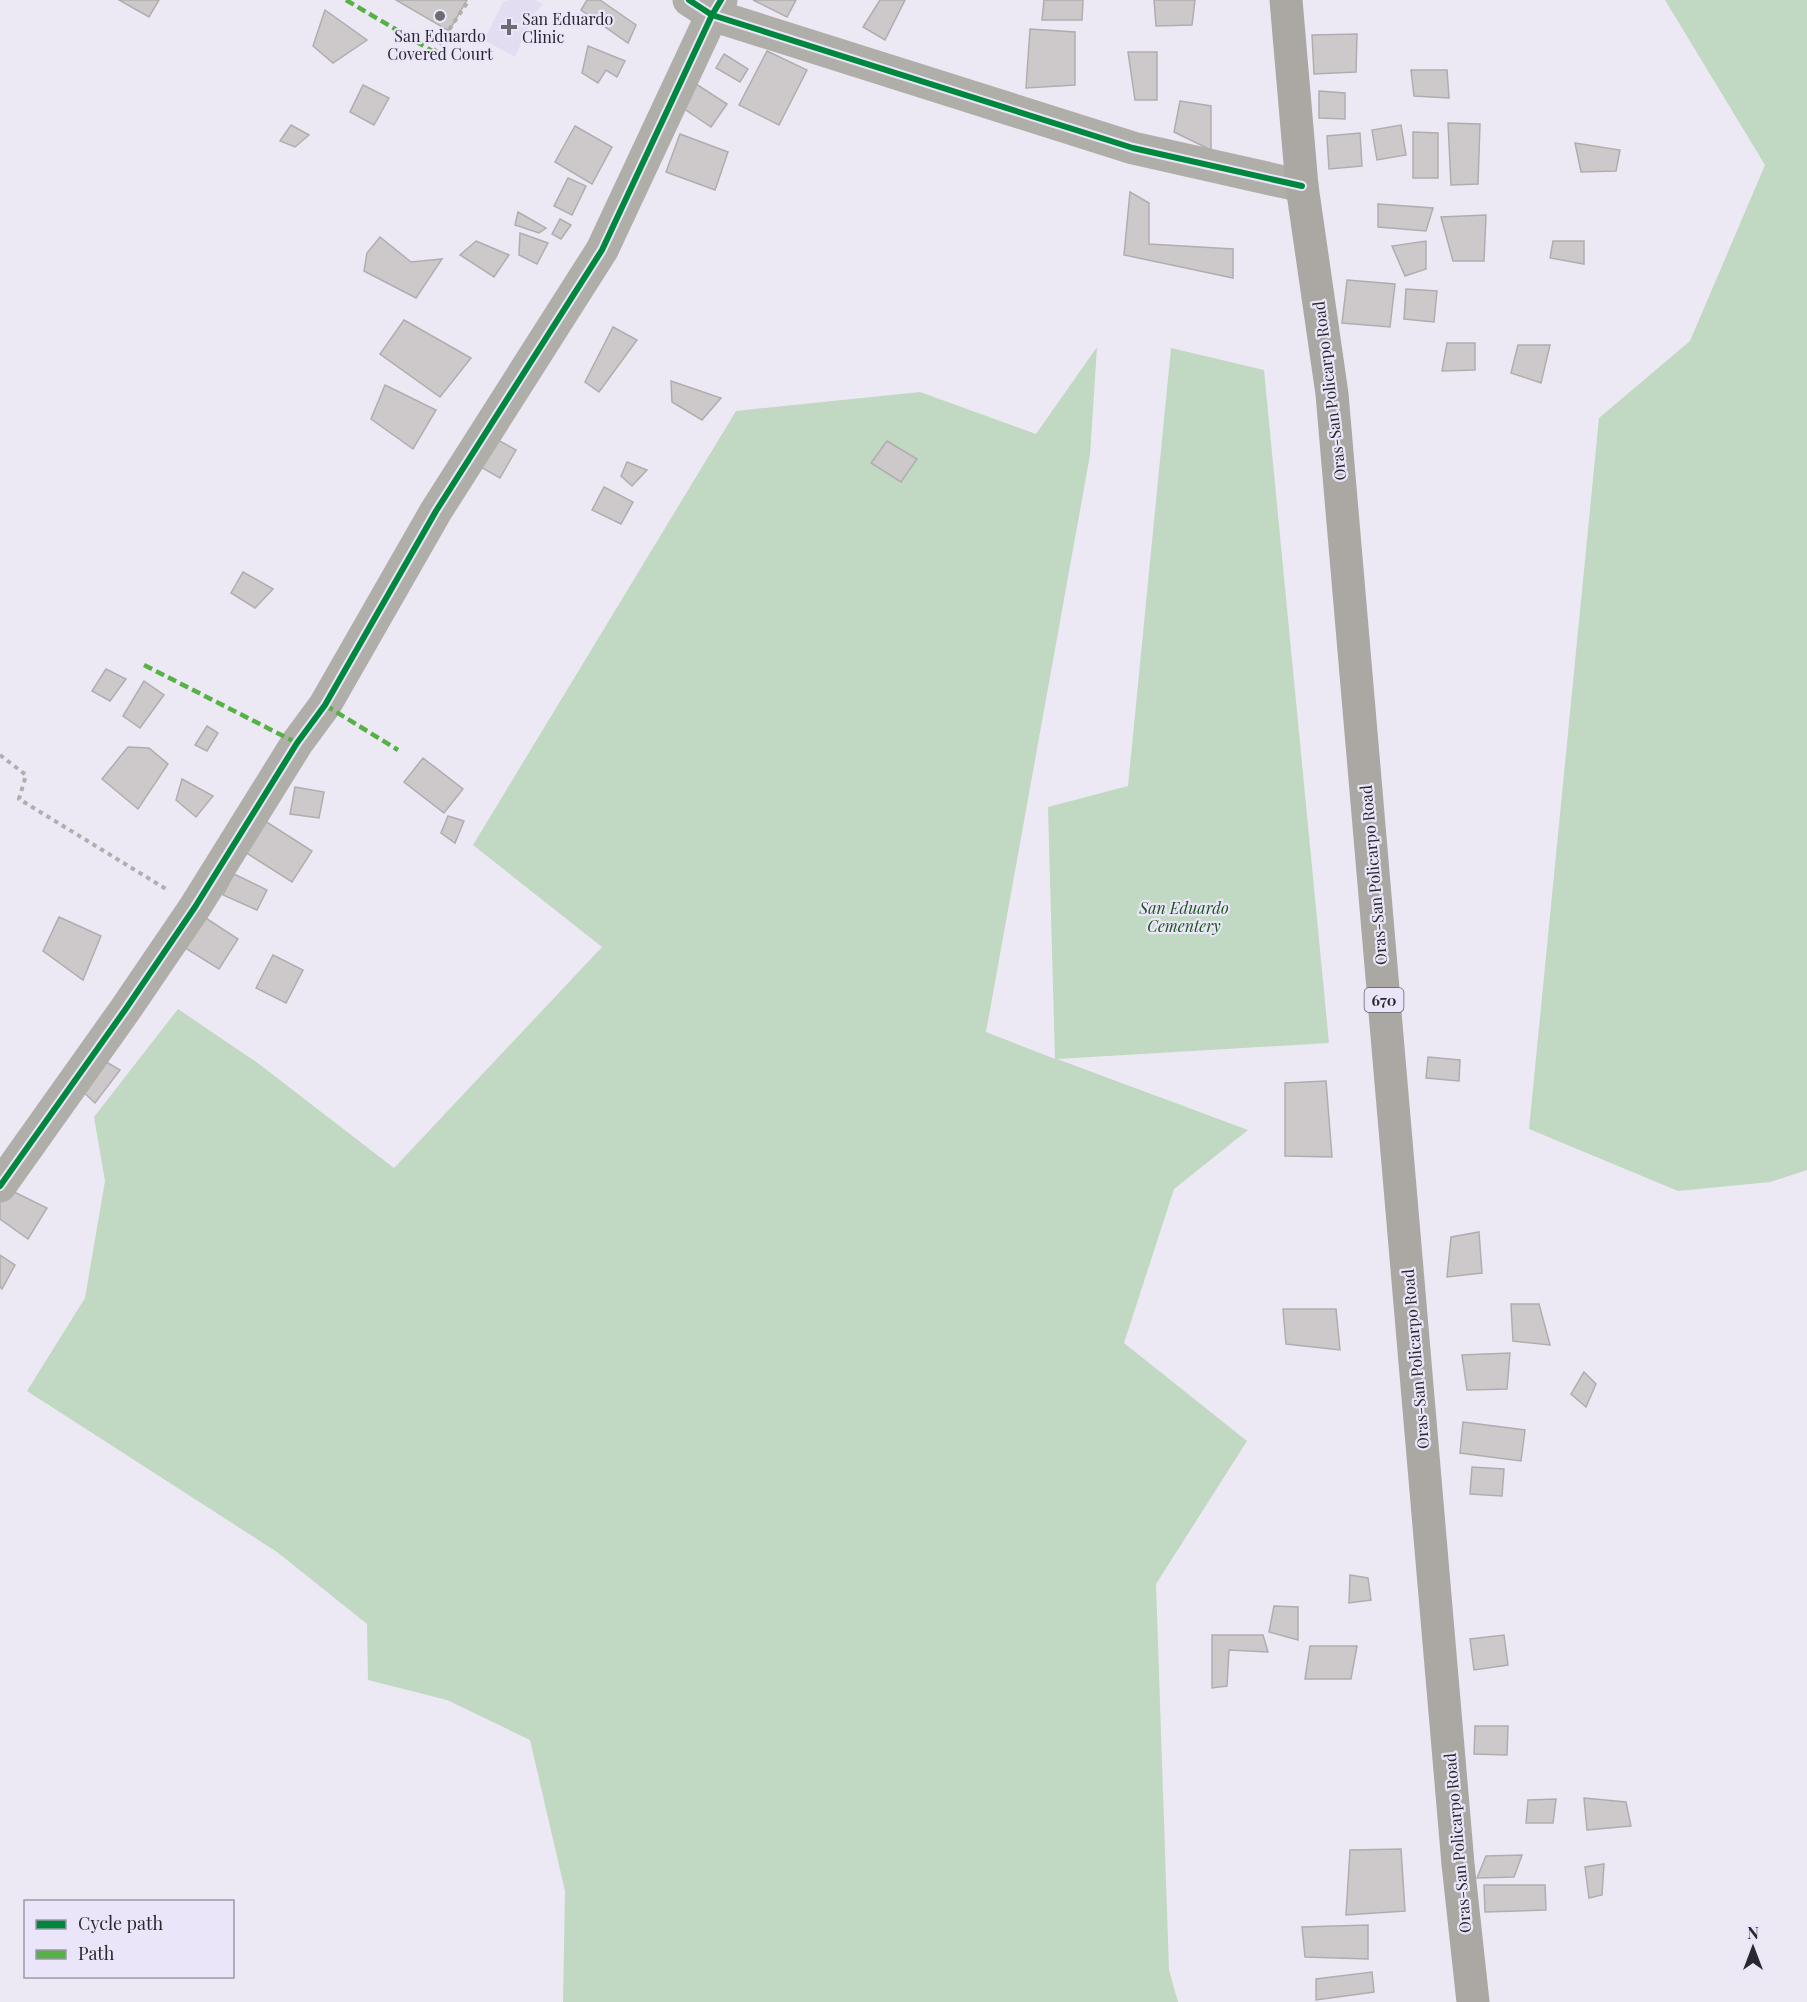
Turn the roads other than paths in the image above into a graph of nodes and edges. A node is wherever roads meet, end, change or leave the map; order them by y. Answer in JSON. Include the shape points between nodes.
{"nodes":[{"id":1,"x":1286,"y":0,"type":"edge"},
{"id":2,"x":707,"y":5,"type":"edge"},
{"id":3,"x":1302,"y":186,"type":"junction"},
{"id":4,"x":0,"y":1186,"type":"edge"},
{"id":5,"x":1473,"y":2002,"type":"edge"}],
"edges":[{"from":1,"to":3,"type":"main road","name":"Oras-San Policarpo Road","number":"670"},
{"from":2,"to":3,"type":"street","via":[[1133,148]]},
{"from":2,"to":4,"type":"street","via":[[602,250],[436,511],[325,705],[195,907]]},
{"from":3,"to":5,"type":"main road","name":"Oras-San Policarpo Road","number":"670","via":[[1332,394]]}]}
